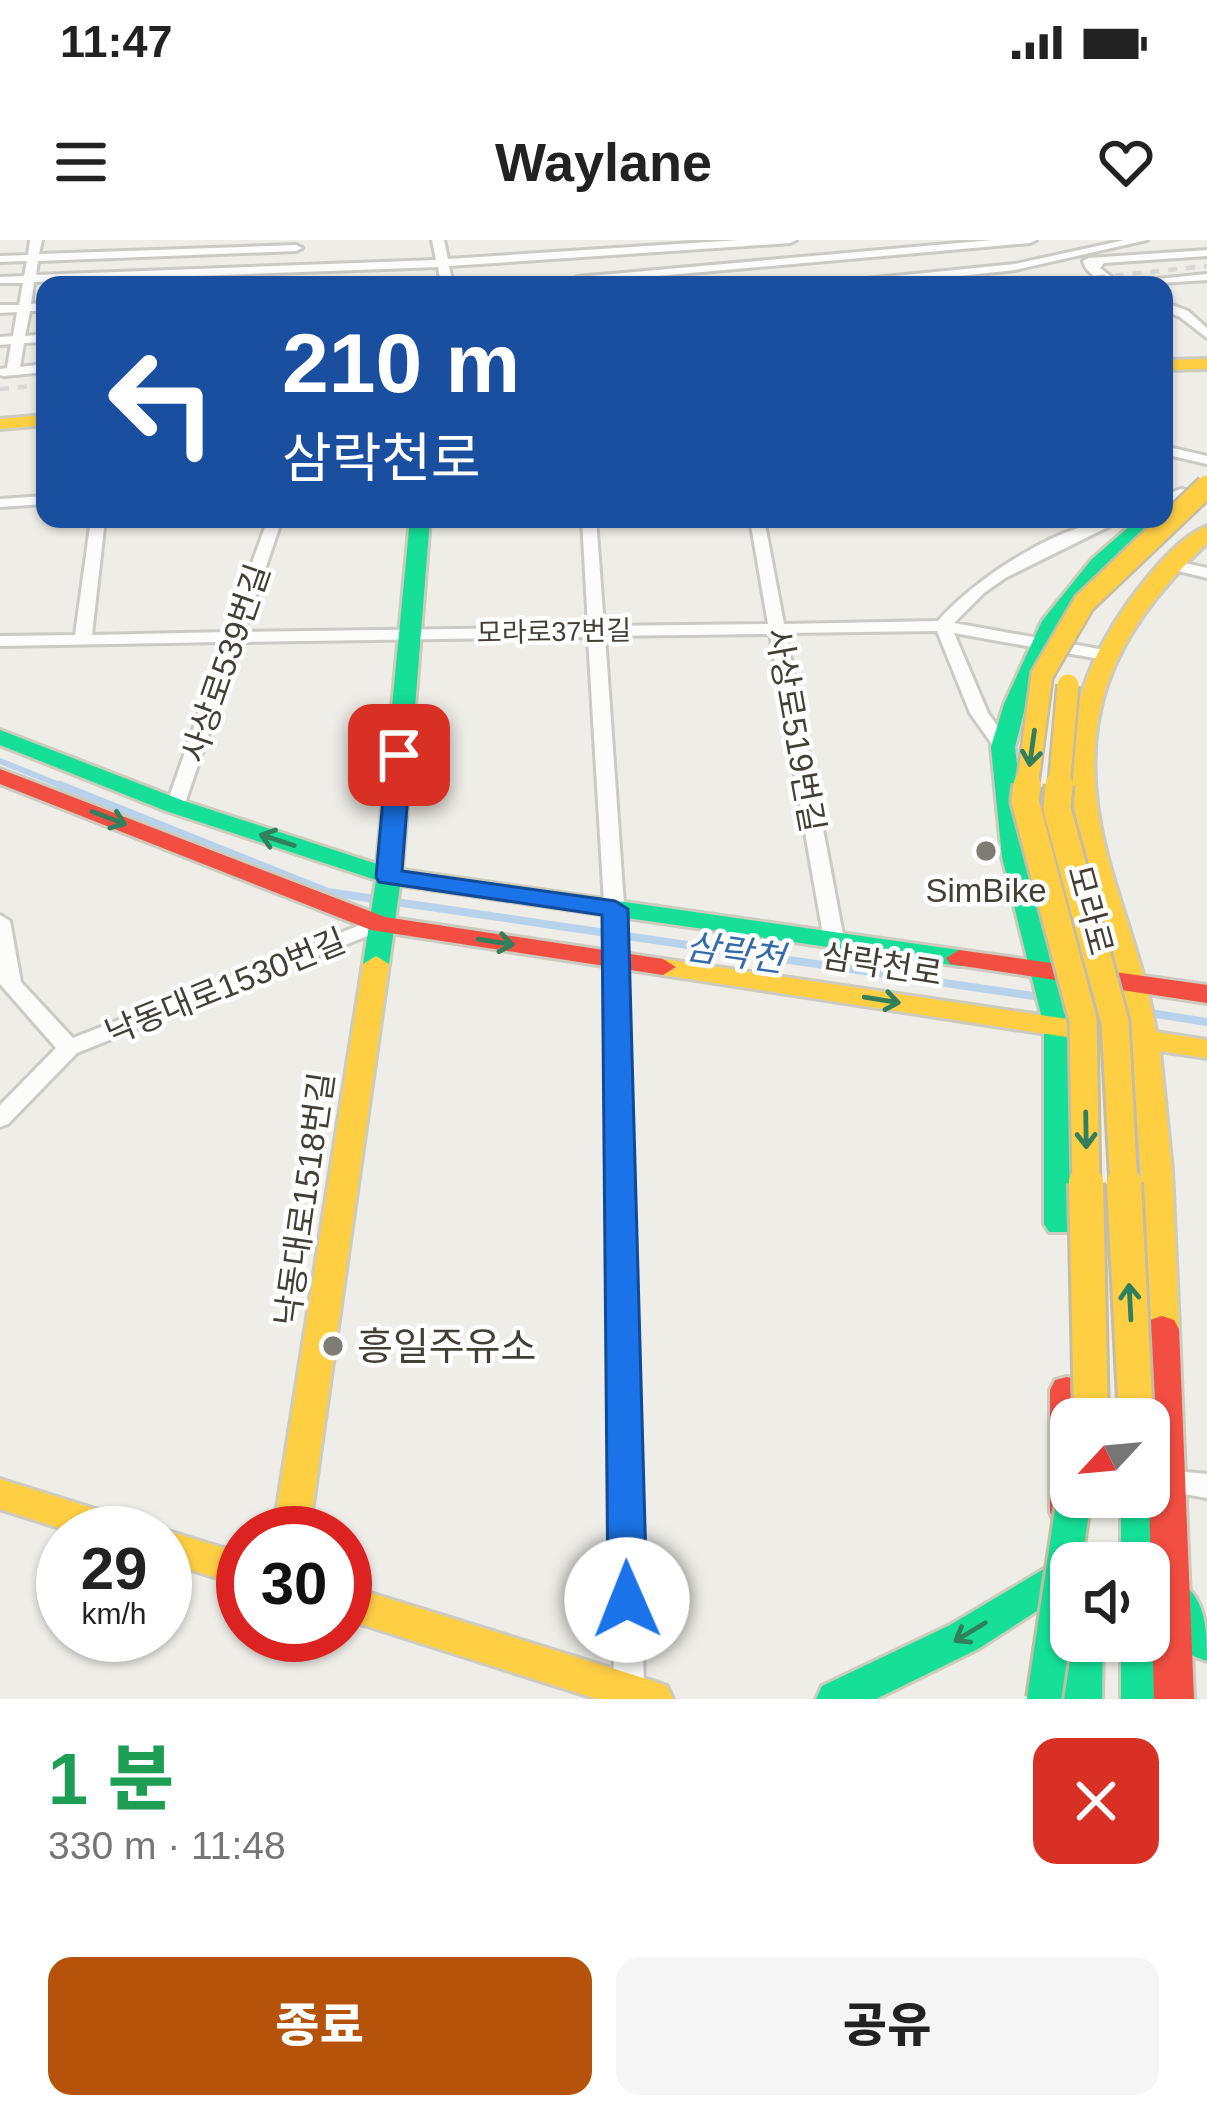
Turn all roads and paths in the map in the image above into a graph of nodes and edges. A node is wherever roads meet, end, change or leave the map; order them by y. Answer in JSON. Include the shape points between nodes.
{"nodes":[{"id":1,"x":36,"y":240,"type":"edge"},
{"id":2,"x":438,"y":240,"type":"edge"},
{"id":3,"x":564,"y":240,"type":"edge"},
{"id":4,"x":781,"y":240,"type":"edge"},
{"id":5,"x":790,"y":240,"type":"edge"},
{"id":6,"x":1141,"y":240,"type":"edge"},
{"id":7,"x":1023,"y":241,"type":"edge"},
{"id":8,"x":296,"y":244,"type":"edge"},
{"id":9,"x":1207,"y":253,"type":"edge"},
{"id":10,"x":569,"y":254,"type":"junction"},
{"id":11,"x":33,"y":257,"type":"junction"},
{"id":12,"x":0,"y":259,"type":"edge"},
{"id":13,"x":1121,"y":260,"type":"junction"},
{"id":14,"x":1044,"y":261,"type":"junction"},
{"id":15,"x":442,"y":263,"type":"junction"},
{"id":16,"x":797,"y":267,"type":"junction"},
{"id":17,"x":296,"y":268,"type":"junction"},
{"id":18,"x":102,"y":276,"type":"edge"},
{"id":19,"x":296,"y":276,"type":"edge"},
{"id":20,"x":445,"y":276,"type":"edge"},
{"id":21,"x":577,"y":276,"type":"edge"},
{"id":22,"x":666,"y":276,"type":"edge"},
{"id":23,"x":920,"y":276,"type":"edge"},
{"id":24,"x":1104,"y":276,"type":"edge"},
{"id":25,"x":1207,"y":277,"type":"edge"},
{"id":26,"x":29,"y":279,"type":"junction"},
{"id":27,"x":36,"y":279,"type":"edge"},
{"id":28,"x":0,"y":280,"type":"edge"},
{"id":29,"x":1173,"y":281,"type":"edge"},
{"id":30,"x":36,"y":307,"type":"edge"},
{"id":31,"x":24,"y":308,"type":"junction"},
{"id":32,"x":0,"y":309,"type":"edge"},
{"id":33,"x":1173,"y":310,"type":"edge"},
{"id":34,"x":1207,"y":312,"type":"edge"},
{"id":35,"x":1184,"y":314,"type":"junction"},
{"id":36,"x":1173,"y":315,"type":"edge"},
{"id":37,"x":1207,"y":334,"type":"edge"},
{"id":38,"x":36,"y":339,"type":"edge"},
{"id":39,"x":18,"y":340,"type":"junction"},
{"id":40,"x":0,"y":341,"type":"edge"},
{"id":41,"x":1207,"y":364,"type":"edge"},
{"id":42,"x":1173,"y":365,"type":"edge"},
{"id":43,"x":9,"y":373,"type":"edge"},
{"id":44,"x":36,"y":421,"type":"edge"},
{"id":45,"x":0,"y":424,"type":"edge"},
{"id":46,"x":1173,"y":452,"type":"edge"},
{"id":47,"x":1207,"y":460,"type":"edge"},
{"id":48,"x":1207,"y":471,"type":"edge"},
{"id":49,"x":1179,"y":496,"type":"edge"},
{"id":50,"x":36,"y":501,"type":"edge"},
{"id":51,"x":0,"y":503,"type":"edge"},
{"id":52,"x":1207,"y":512,"type":"edge"},
{"id":53,"x":97,"y":528,"type":"edge"},
{"id":54,"x":272,"y":528,"type":"edge"},
{"id":55,"x":419,"y":528,"type":"edge"},
{"id":56,"x":590,"y":528,"type":"edge"},
{"id":57,"x":759,"y":528,"type":"edge"},
{"id":58,"x":1106,"y":528,"type":"edge"},
{"id":59,"x":1118,"y":528,"type":"edge"},
{"id":60,"x":1151,"y":528,"type":"edge"},
{"id":61,"x":1207,"y":532,"type":"edge"},
{"id":62,"x":1171,"y":565,"type":"junction"},
{"id":63,"x":1207,"y":573,"type":"edge"},
{"id":64,"x":943,"y":626,"type":"junction"},
{"id":65,"x":777,"y":628,"type":"junction"},
{"id":66,"x":596,"y":631,"type":"junction"},
{"id":67,"x":410,"y":634,"type":"junction"},
{"id":68,"x":231,"y":637,"type":"junction"},
{"id":69,"x":83,"y":639,"type":"junction"},
{"id":70,"x":0,"y":640,"type":"edge"},
{"id":71,"x":1041,"y":642,"type":"junction"},
{"id":72,"x":1105,"y":655,"type":"junction"},
{"id":73,"x":0,"y":737,"type":"edge"},
{"id":74,"x":1004,"y":747,"type":"junction"},
{"id":75,"x":0,"y":776,"type":"edge"},
{"id":76,"x":175,"y":806,"type":"junction"},
{"id":77,"x":385,"y":900,"type":"junction"},
{"id":78,"x":0,"y":921,"type":"edge"},
{"id":79,"x":616,"y":933,"type":"junction"},
{"id":80,"x":834,"y":940,"type":"junction"},
{"id":81,"x":5,"y":985,"type":"edge"},
{"id":82,"x":1207,"y":994,"type":"edge"},
{"id":83,"x":1053,"y":999,"type":"junction"},
{"id":84,"x":1139,"y":1012,"type":"junction"},
{"id":85,"x":70,"y":1048,"type":"junction"},
{"id":86,"x":1207,"y":1049,"type":"edge"},
{"id":87,"x":0,"y":1119,"type":"edge"},
{"id":88,"x":1090,"y":1398,"type":"edge"},
{"id":89,"x":1135,"y":1398,"type":"edge"},
{"id":90,"x":1153,"y":1398,"type":"edge"},
{"id":91,"x":1207,"y":1486,"type":"edge"},
{"id":92,"x":1170,"y":1488,"type":"edge"},
{"id":93,"x":0,"y":1494,"type":"edge"},
{"id":94,"x":38,"y":1506,"type":"edge"},
{"id":95,"x":295,"y":1506,"type":"edge"},
{"id":96,"x":1071,"y":1518,"type":"edge"},
{"id":97,"x":1074,"y":1542,"type":"edge"},
{"id":98,"x":1050,"y":1585,"type":"edge"},
{"id":99,"x":1170,"y":1595,"type":"edge"},
{"id":100,"x":372,"y":1610,"type":"edge"},
{"id":101,"x":1170,"y":1637,"type":"edge"},
{"id":102,"x":1207,"y":1644,"type":"edge"},
{"id":103,"x":1069,"y":1662,"type":"edge"},
{"id":104,"x":1083,"y":1662,"type":"edge"},
{"id":105,"x":1140,"y":1662,"type":"edge"},
{"id":106,"x":641,"y":1695,"type":"edge"},
{"id":107,"x":836,"y":1699,"type":"edge"},
{"id":108,"x":1044,"y":1699,"type":"edge"},
{"id":109,"x":1067,"y":1699,"type":"edge"},
{"id":110,"x":1082,"y":1699,"type":"edge"},
{"id":111,"x":1141,"y":1699,"type":"edge"},
{"id":112,"x":1174,"y":1699,"type":"edge"}],
"edges":[{"from":1,"to":11,"type":"street"},
{"from":2,"to":15,"type":"street"},
{"from":3,"to":10,"type":"street"},
{"from":4,"to":5,"type":"street"},
{"from":4,"to":10,"type":"street"},
{"from":4,"to":16,"type":"street"},
{"from":6,"to":14,"type":"street"},
{"from":7,"to":14,"type":"street"},
{"from":7,"to":16,"type":"street"},
{"from":8,"to":11,"type":"street"},
{"from":8,"to":17,"type":"street"},
{"from":9,"to":13,"type":"street"},
{"from":10,"to":15,"type":"street","via":[[491,266]]},
{"from":10,"to":21,"type":"street"},
{"from":11,"to":12,"type":"street"},
{"from":11,"to":26,"type":"street"},
{"from":13,"to":14,"type":"street"},
{"from":13,"to":24,"type":"street","via":[[1090,266]]},
{"from":14,"to":23,"type":"street"},
{"from":15,"to":17,"type":"street"},
{"from":15,"to":20,"type":"street"},
{"from":16,"to":22,"type":"street"},
{"from":17,"to":18,"type":"street"},
{"from":17,"to":19,"type":"street"},
{"from":25,"to":29,"type":"street"},
{"from":26,"to":27,"type":"street"},
{"from":26,"to":28,"type":"street"},
{"from":26,"to":31,"type":"street"},
{"from":30,"to":31,"type":"street"},
{"from":31,"to":32,"type":"street"},
{"from":31,"to":39,"type":"street"},
{"from":33,"to":35,"type":"street"},
{"from":34,"to":35,"type":"street"},
{"from":35,"to":36,"type":"street"},
{"from":35,"to":37,"type":"street"},
{"from":38,"to":39,"type":"street"},
{"from":39,"to":40,"type":"street"},
{"from":39,"to":43,"type":"street"},
{"from":41,"to":42,"type":"main road"},
{"from":44,"to":45,"type":"main road"},
{"from":46,"to":47,"type":"street"},
{"from":48,"to":49,"type":"main road","name":"모라로"},
{"from":50,"to":51,"type":"street"},
{"from":89,"to":52,"type":"main road","name":"모라로","one_way":true,"bridge":true,"via":[[1115,1022],[1057,809],[1068,680],[1109,606]]},
{"from":53,"to":69,"type":"street"},
{"from":54,"to":68,"type":"street","name":"사상로539번길"},
{"from":55,"to":67,"type":"main road","name":"낙동대로1518번길"},
{"from":56,"to":66,"type":"street"},
{"from":57,"to":65,"type":"street","name":"사상로519번길"},
{"from":58,"to":64,"type":"street","via":[[1026,559],[962,600]]},
{"from":59,"to":71,"type":"main road","name":"모라로"},
{"from":60,"to":88,"type":"main road","name":"모라로","one_way":true,"bridge":true,"via":[[1084,603],[1042,675],[1025,800],[1083,1020]]},
{"from":61,"to":62,"type":"main road","name":"모라로"},
{"from":62,"to":63,"type":"street"},
{"from":62,"to":72,"type":"main road","name":"모라로"},
{"from":64,"to":65,"type":"street","name":"모라로37번길"},
{"from":64,"to":71,"type":"street","name":"모라로37번길"},
{"from":64,"to":74,"type":"street","via":[[979,713]]},
{"from":65,"to":66,"type":"street","name":"모라로37번길"},
{"from":65,"to":80,"type":"street","name":"사상로519번길"},
{"from":66,"to":67,"type":"street","name":"모라로37번길"},
{"from":66,"to":79,"type":"street"},
{"from":67,"to":68,"type":"street","name":"모라로37번길"},
{"from":67,"to":77,"type":"main road","name":"낙동대로1518번길"},
{"from":68,"to":69,"type":"street","name":"모라로37번길"},
{"from":68,"to":76,"type":"street","name":"사상로539번길"},
{"from":69,"to":70,"type":"street","name":"모라로37번길"},
{"from":71,"to":72,"type":"street","name":"모라로37번길"},
{"from":71,"to":74,"type":"main road","name":"모라로"},
{"from":72,"to":84,"type":"main road","name":"모라로","via":[[1080,731],[1080,809]]},
{"from":73,"to":76,"type":"main road","name":"삼락천로"},
{"from":74,"to":83,"type":"main road","name":"모라로","via":[[1016,857]]},
{"from":75,"to":77,"type":"main road","name":"삼락천로","one_way":true},
{"from":77,"to":76,"type":"main road","name":"삼락천로","one_way":true},
{"from":77,"to":79,"type":"main road","name":"삼락천로","one_way":true},
{"from":77,"to":79,"type":"main road","name":"삼락천로"},
{"from":77,"to":85,"type":"street","name":"낙동대로1530번길"},
{"from":77,"to":95,"type":"main road","name":"낙동대로1518번길"},
{"from":78,"to":81,"type":"street","name":"낙동대로1530번길"},
{"from":79,"to":80,"type":"main road","name":"삼락천로"},
{"from":79,"to":83,"type":"main road","name":"삼락천로","one_way":true},
{"from":79,"to":106,"type":"street"},
{"from":80,"to":83,"type":"main road","name":"삼락천로"},
{"from":81,"to":85,"type":"street","name":"낙동대로1530번길"},
{"from":82,"to":84,"type":"main road","name":"삼락천로"},
{"from":83,"to":84,"type":"main road","name":"삼락천로"},
{"from":83,"to":84,"type":"main road","name":"삼락천로"},
{"from":83,"to":97,"type":"main road","name":"모라로"},
{"from":84,"to":86,"type":"main road","name":"삼락천로"},
{"from":84,"to":90,"type":"main road","name":"모라로","via":[[1157,1234]]},
{"from":85,"to":87,"type":"street","name":"낙동대로1530번길"},
{"from":91,"to":92,"type":"street"},
{"from":93,"to":94,"type":"main road"},
{"from":96,"to":108,"type":"main road","bridge":true},
{"from":98,"to":107,"type":"main road","one_way":true},
{"from":99,"to":102,"type":"main road"},
{"from":100,"to":106,"type":"main road"},
{"from":101,"to":112,"type":"main road","name":"모라로"},
{"from":103,"to":109,"type":"main road","name":"모라로"},
{"from":104,"to":110,"type":"main road"},
{"from":105,"to":111,"type":"main road"}]}
